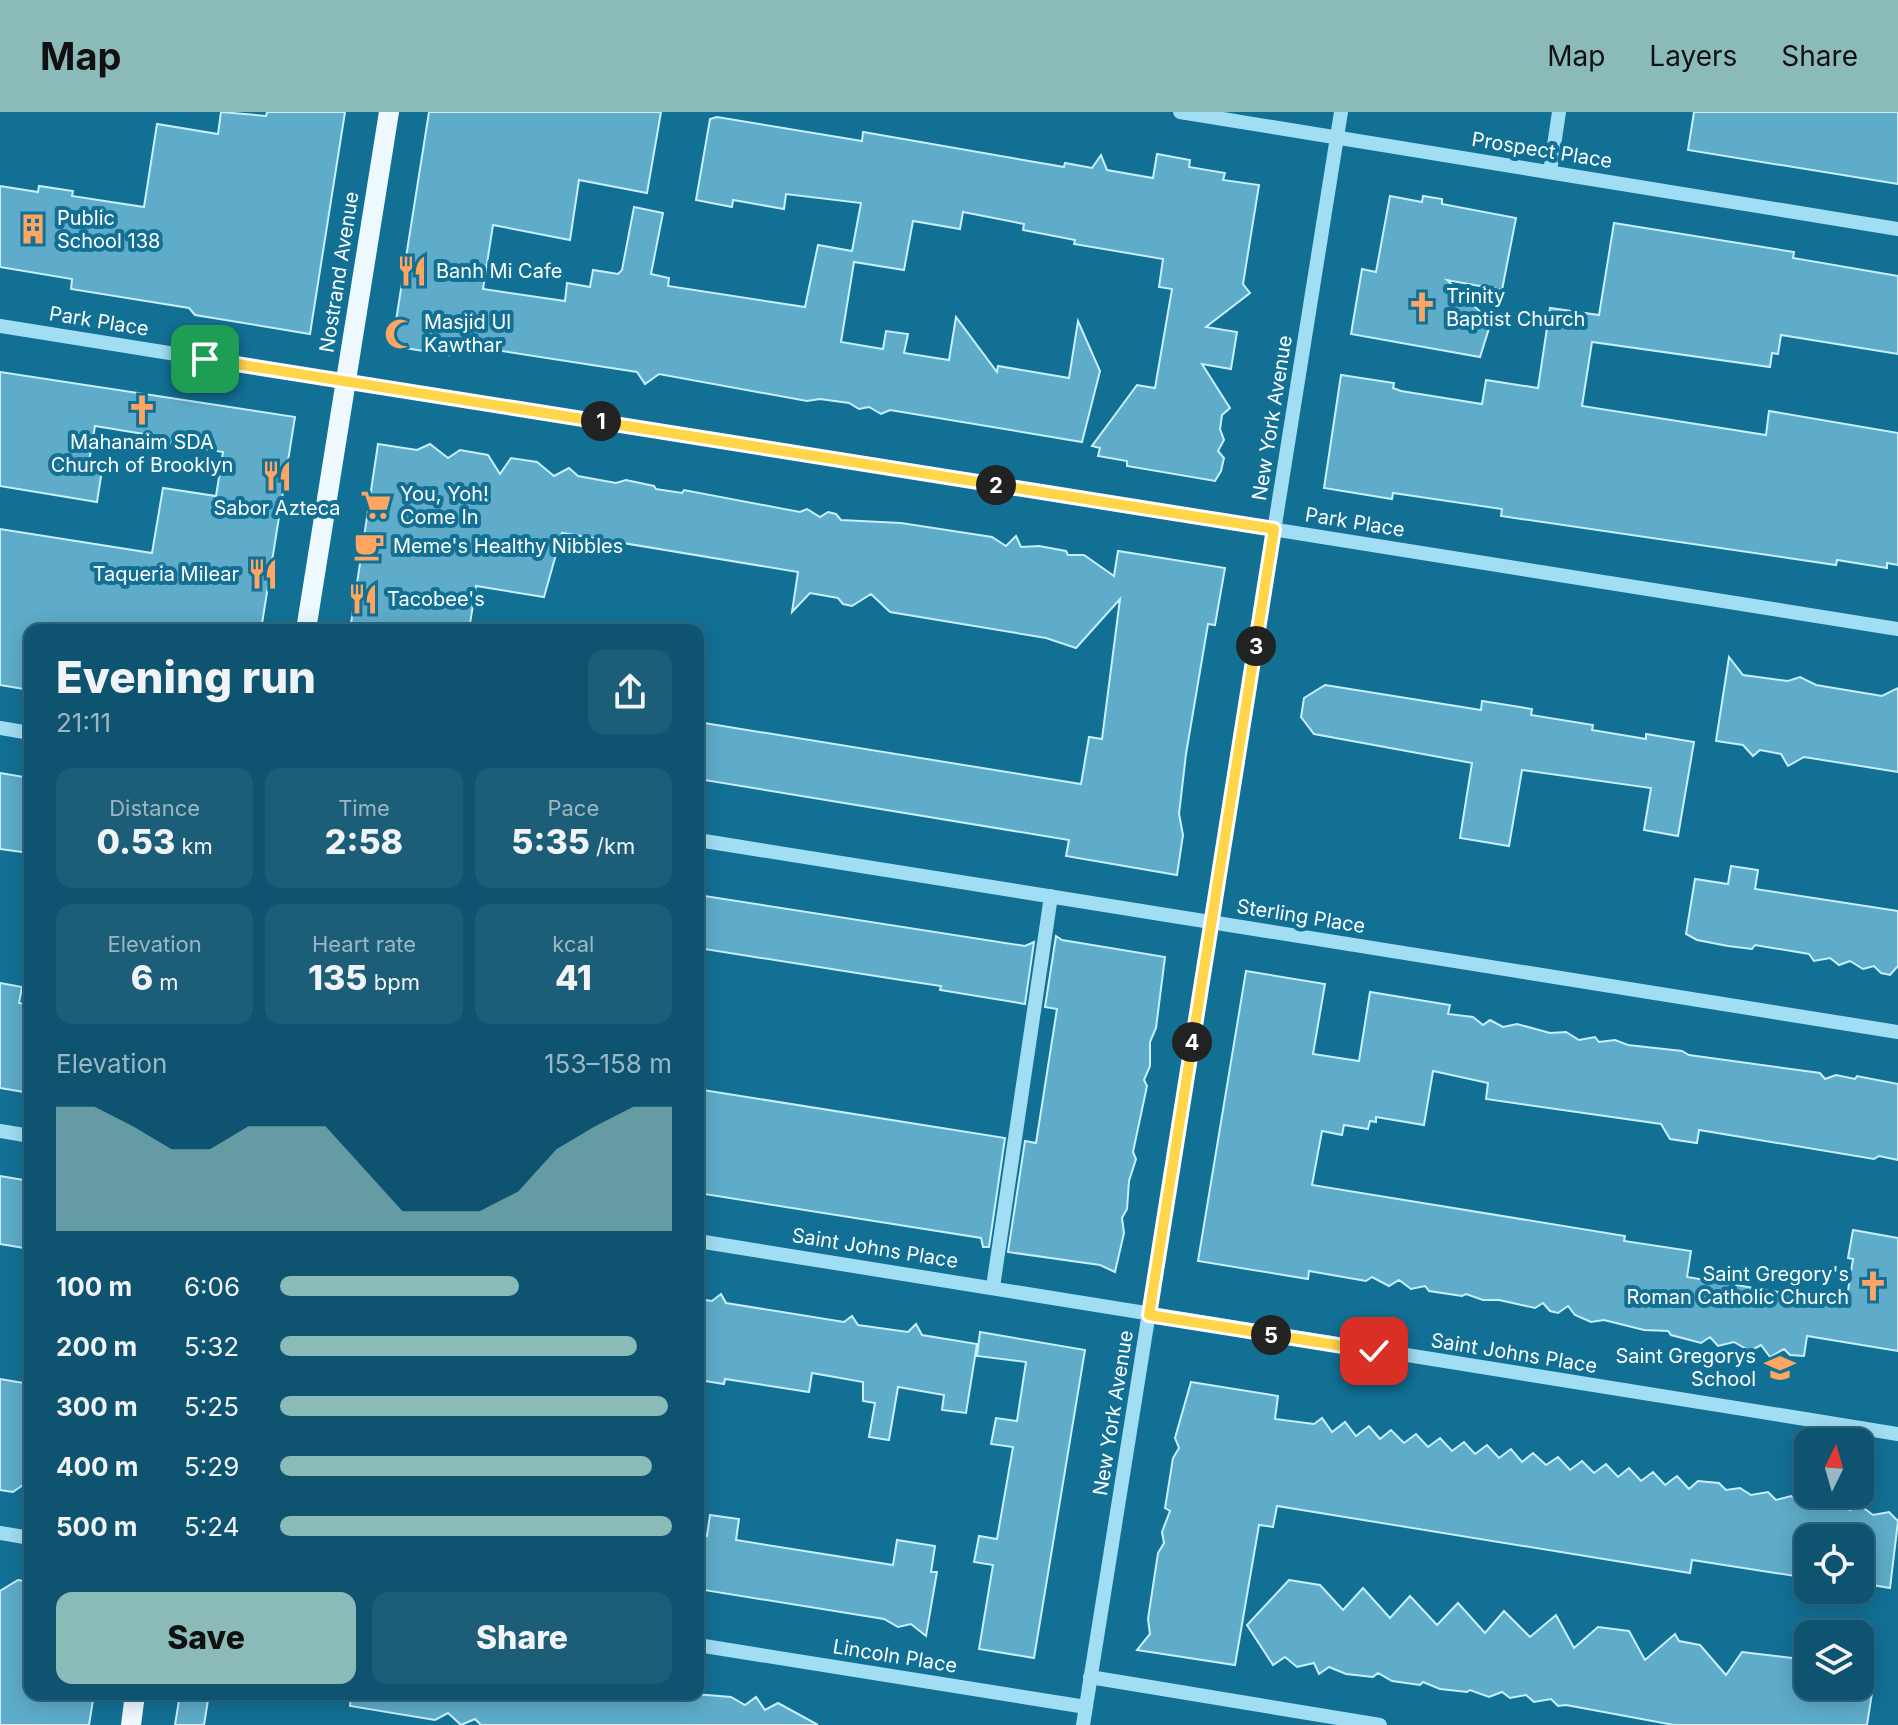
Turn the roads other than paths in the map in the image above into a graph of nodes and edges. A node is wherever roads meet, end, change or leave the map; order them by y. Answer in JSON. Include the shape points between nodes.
{"nodes":[{"id":1,"x":389,"y":112,"type":"edge"},
{"id":2,"x":1180,"y":112,"type":"edge"},
{"id":3,"x":1341,"y":112,"type":"edge"},
{"id":4,"x":1559,"y":112,"type":"edge"},
{"id":5,"x":1337,"y":137,"type":"junction"},
{"id":6,"x":1550,"y":172,"type":"junction"},
{"id":7,"x":1898,"y":229,"type":"edge"},
{"id":8,"x":0,"y":326,"type":"edge"},
{"id":9,"x":346,"y":381,"type":"junction"},
{"id":10,"x":1274,"y":529,"type":"junction"},
{"id":11,"x":307,"y":624,"type":"edge"},
{"id":12,"x":1898,"y":629,"type":"edge"},
{"id":13,"x":0,"y":728,"type":"edge"},
{"id":14,"x":24,"y":732,"type":"edge"},
{"id":15,"x":704,"y":841,"type":"edge"},
{"id":16,"x":1051,"y":896,"type":"junction"},
{"id":17,"x":1212,"y":922,"type":"junction"},
{"id":18,"x":1898,"y":1032,"type":"edge"},
{"id":19,"x":0,"y":1131,"type":"edge"},
{"id":20,"x":24,"y":1135,"type":"edge"},
{"id":21,"x":704,"y":1242,"type":"edge"},
{"id":22,"x":993,"y":1287,"type":"junction"},
{"id":23,"x":1149,"y":1315,"type":"junction"},
{"id":24,"x":1898,"y":1434,"type":"edge"},
{"id":25,"x":0,"y":1533,"type":"edge"},
{"id":26,"x":24,"y":1537,"type":"edge"},
{"id":27,"x":704,"y":1646,"type":"edge"},
{"id":28,"x":1090,"y":1677,"type":"junction"},
{"id":29,"x":134,"y":1700,"type":"edge"},
{"id":30,"x":1086,"y":1707,"type":"junction"},
{"id":31,"x":131,"y":1725,"type":"edge"},
{"id":32,"x":1083,"y":1725,"type":"edge"},
{"id":33,"x":1380,"y":1725,"type":"edge"}],
"edges":[{"from":1,"to":9,"type":"main road","name":"Nostrand Avenue"},
{"from":2,"to":5,"type":"street","name":"Prospect Place"},
{"from":3,"to":5,"type":"street","name":"New York Avenue"},
{"from":4,"to":6,"type":"street"},
{"from":5,"to":6,"type":"street","name":"Prospect Place"},
{"from":5,"to":10,"type":"street","name":"New York Avenue"},
{"from":6,"to":7,"type":"street","name":"Prospect Place"},
{"from":8,"to":9,"type":"street","name":"Park Place"},
{"from":9,"to":10,"type":"street","name":"Park Place"},
{"from":9,"to":11,"type":"main road","name":"Nostrand Avenue"},
{"from":10,"to":12,"type":"street","name":"Park Place"},
{"from":10,"to":17,"type":"street","name":"New York Avenue"},
{"from":13,"to":14,"type":"street"},
{"from":15,"to":16,"type":"street","name":"Sterling Place"},
{"from":16,"to":17,"type":"street","name":"Sterling Place"},
{"from":16,"to":22,"type":"street"},
{"from":17,"to":18,"type":"street","name":"Sterling Place"},
{"from":17,"to":23,"type":"street","name":"New York Avenue"},
{"from":19,"to":20,"type":"street"},
{"from":21,"to":22,"type":"street","name":"Saint Johns Place"},
{"from":22,"to":23,"type":"street","name":"Saint Johns Place"},
{"from":23,"to":24,"type":"street","name":"Saint Johns Place"},
{"from":23,"to":28,"type":"street","name":"New York Avenue"},
{"from":25,"to":26,"type":"street"},
{"from":27,"to":30,"type":"street","name":"Lincoln Place"},
{"from":28,"to":30,"type":"street","name":"New York Avenue"},
{"from":28,"to":33,"type":"street"},
{"from":29,"to":31,"type":"main road"},
{"from":30,"to":32,"type":"street","name":"New York Avenue"}]}
